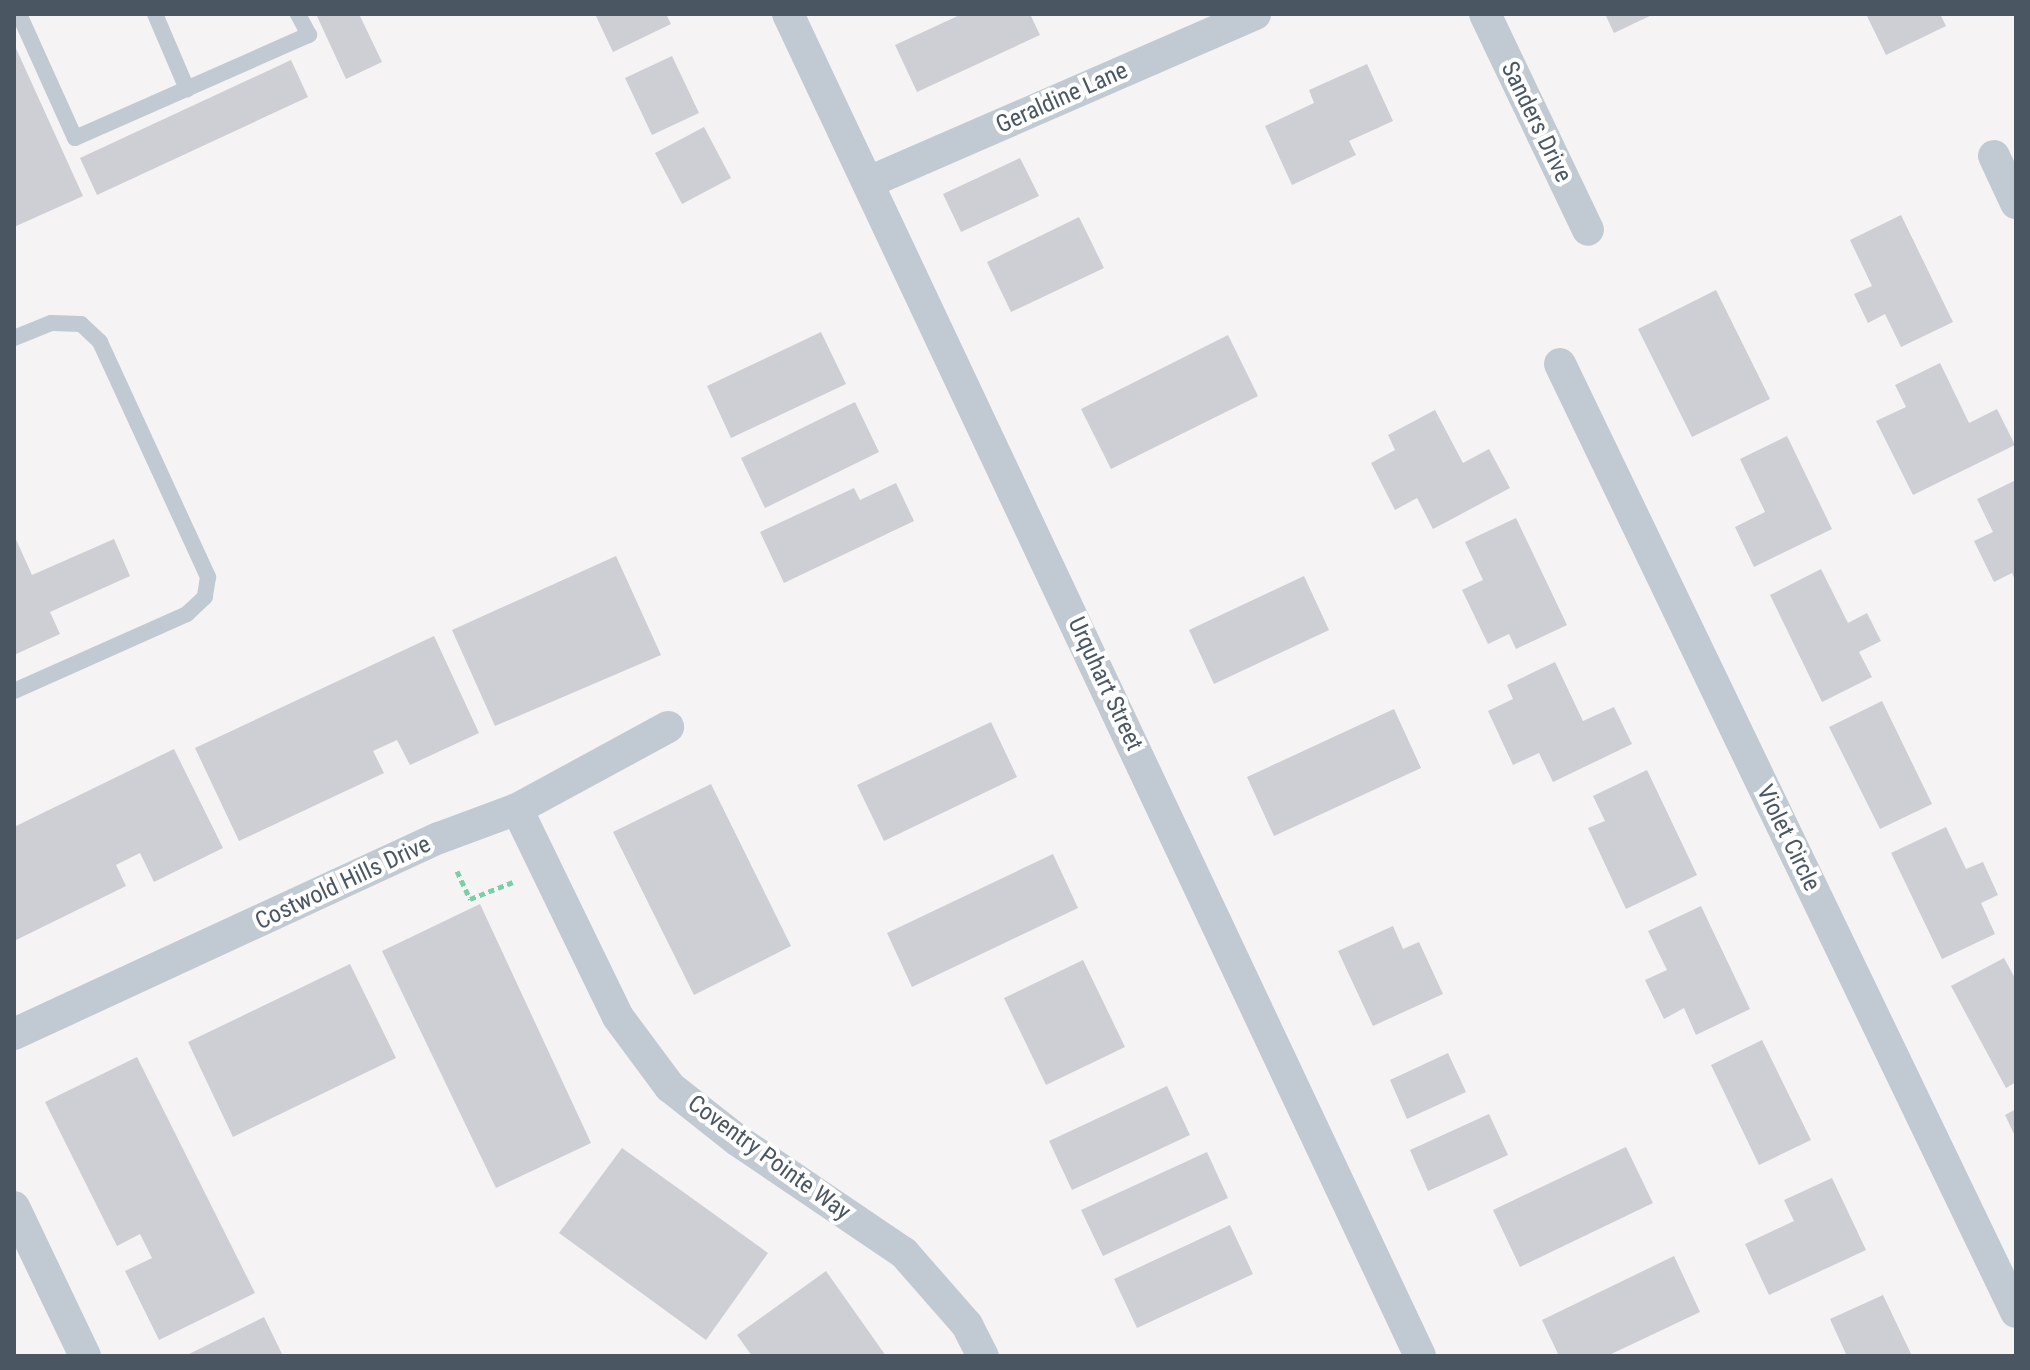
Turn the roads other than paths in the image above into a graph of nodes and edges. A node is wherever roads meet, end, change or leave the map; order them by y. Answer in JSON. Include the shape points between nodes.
{"nodes":[{"id":1,"x":19,"y":14,"type":"edge"},
{"id":2,"x":155,"y":14,"type":"edge"},
{"id":3,"x":298,"y":14,"type":"edge"},
{"id":4,"x":788,"y":14,"type":"edge"},
{"id":5,"x":1255,"y":14,"type":"edge"},
{"id":6,"x":1485,"y":14,"type":"edge"},
{"id":7,"x":187,"y":89,"type":"junction"},
{"id":8,"x":1994,"y":156,"type":"dead end"},
{"id":9,"x":869,"y":182,"type":"junction"},
{"id":10,"x":2016,"y":203,"type":"edge"},
{"id":11,"x":1588,"y":230,"type":"dead end"},
{"id":12,"x":14,"y":338,"type":"edge"},
{"id":13,"x":1560,"y":364,"type":"dead end"},
{"id":14,"x":14,"y":691,"type":"edge"},
{"id":15,"x":668,"y":727,"type":"dead end"},
{"id":16,"x":517,"y":809,"type":"junction"},
{"id":17,"x":14,"y":1034,"type":"edge"},
{"id":18,"x":14,"y":1207,"type":"edge"},
{"id":19,"x":2016,"y":1312,"type":"edge"},
{"id":20,"x":85,"y":1356,"type":"edge"},
{"id":21,"x":983,"y":1356,"type":"edge"},
{"id":22,"x":1420,"y":1356,"type":"edge"}],
"edges":[{"from":1,"to":7,"type":"lane","via":[[75,138]]},
{"from":2,"to":7,"type":"lane"},
{"from":3,"to":7,"type":"lane","via":[[309,35]]},
{"from":4,"to":9,"type":"street","name":"Urquhart Street"},
{"from":5,"to":9,"type":"street","name":"Geraldine Lane"},
{"from":6,"to":11,"type":"street","name":"Sanders Drive"},
{"from":8,"to":10,"type":"street"},
{"from":9,"to":22,"type":"street","name":"Urquhart Street"},
{"from":12,"to":14,"type":"lane","via":[[51,323],[81,324],[100,342],[208,577],[205,597],[187,614]]},
{"from":13,"to":19,"type":"street","name":"Violet Circle"},
{"from":15,"to":16,"type":"street","name":"Costwold Hills Drive"},
{"from":16,"to":17,"type":"street","name":"Costwold Hills Drive","via":[[439,838]]},
{"from":16,"to":21,"type":"street","name":"Coventry Pointe Way","via":[[618,1017],[670,1087],[737,1140],[904,1253],[967,1325]]},
{"from":18,"to":20,"type":"street"}]}
